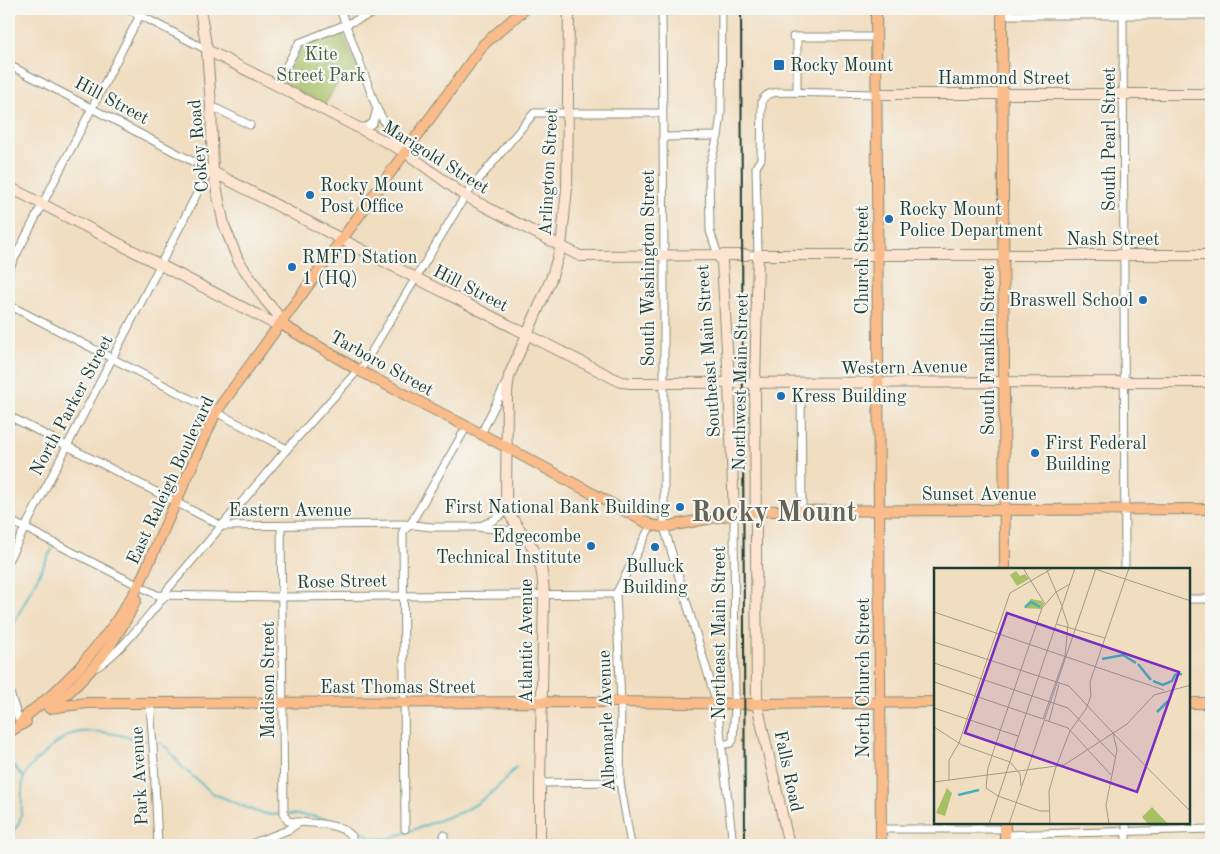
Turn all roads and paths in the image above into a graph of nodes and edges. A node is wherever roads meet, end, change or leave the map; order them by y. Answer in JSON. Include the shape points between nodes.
{"nodes":[{"id":1,"x":128,"y":9,"type":"edge"},
{"id":2,"x":200,"y":9,"type":"edge"},
{"id":3,"x":340,"y":9,"type":"edge"},
{"id":4,"x":384,"y":9,"type":"edge"},
{"id":5,"x":522,"y":9,"type":"edge"},
{"id":6,"x":569,"y":9,"type":"edge"},
{"id":7,"x":662,"y":9,"type":"edge"},
{"id":8,"x":722,"y":9,"type":"edge"},
{"id":9,"x":876,"y":9,"type":"edge"},
{"id":10,"x":1002,"y":12,"type":"edge"},
{"id":11,"x":1123,"y":12,"type":"edge"},
{"id":12,"x":140,"y":15,"type":"junction"},
{"id":13,"x":1211,"y":15,"type":"edge"},
{"id":14,"x":346,"y":24,"type":"junction"},
{"id":15,"x":876,"y":37,"type":"junction"},
{"id":16,"x":207,"y":50,"type":"junction"},
{"id":17,"x":9,"y":65,"type":"edge"},
{"id":18,"x":276,"y":84,"type":"junction"},
{"id":19,"x":797,"y":92,"type":"junction"},
{"id":20,"x":877,"y":94,"type":"junction"},
{"id":21,"x":1003,"y":94,"type":"junction"},
{"id":22,"x":1124,"y":94,"type":"junction"},
{"id":23,"x":1211,"y":94,"type":"edge"},
{"id":24,"x":211,"y":106,"type":"junction"},
{"id":25,"x":92,"y":108,"type":"junction"},
{"id":26,"x":377,"y":110,"type":"junction"},
{"id":27,"x":567,"y":113,"type":"junction"},
{"id":28,"x":662,"y":113,"type":"junction"},
{"id":29,"x":250,"y":125,"type":"dead end"},
{"id":30,"x":356,"y":127,"type":"junction"},
{"id":31,"x":718,"y":136,"type":"junction"},
{"id":32,"x":663,"y":137,"type":"junction"},
{"id":33,"x":405,"y":152,"type":"junction"},
{"id":34,"x":213,"y":172,"type":"junction"},
{"id":35,"x":9,"y":188,"type":"edge"},
{"id":36,"x":465,"y":196,"type":"junction"},
{"id":37,"x":42,"y":204,"type":"junction"},
{"id":38,"x":342,"y":239,"type":"junction"},
{"id":39,"x":561,"y":247,"type":"junction"},
{"id":40,"x":718,"y":255,"type":"junction"},
{"id":41,"x":746,"y":255,"type":"joint"},
{"id":42,"x":758,"y":255,"type":"junction"},
{"id":43,"x":1123,"y":255,"type":"junction"},
{"id":44,"x":1211,"y":255,"type":"edge"},
{"id":45,"x":664,"y":256,"type":"junction"},
{"id":46,"x":878,"y":256,"type":"junction"},
{"id":47,"x":1004,"y":256,"type":"junction"},
{"id":48,"x":161,"y":266,"type":"junction"},
{"id":49,"x":9,"y":269,"type":"edge"},
{"id":50,"x":416,"y":278,"type":"junction"},
{"id":51,"x":9,"y":305,"type":"edge"},
{"id":52,"x":281,"y":324,"type":"junction"},
{"id":53,"x":527,"y":334,"type":"junction"},
{"id":54,"x":112,"y":359,"type":"junction"},
{"id":55,"x":358,"y":370,"type":"junction"},
{"id":56,"x":509,"y":376,"type":"junction"},
{"id":57,"x":1004,"y":382,"type":"junction"},
{"id":58,"x":1125,"y":382,"type":"junction"},
{"id":59,"x":1211,"y":382,"type":"edge"},
{"id":60,"x":664,"y":383,"type":"junction"},
{"id":61,"x":729,"y":383,"type":"junction"},
{"id":62,"x":751,"y":384,"type":"junction"},
{"id":63,"x":801,"y":384,"type":"junction"},
{"id":64,"x":878,"y":384,"type":"junction"},
{"id":65,"x":216,"y":412,"type":"junction"},
{"id":66,"x":9,"y":416,"type":"edge"},
{"id":67,"x":467,"y":426,"type":"junction"},
{"id":68,"x":481,"y":434,"type":"junction"},
{"id":69,"x":68,"y":446,"type":"junction"},
{"id":70,"x":506,"y":447,"type":"junction"},
{"id":71,"x":287,"y":450,"type":"junction"},
{"id":72,"x":177,"y":503,"type":"junction"},
{"id":73,"x":1125,"y":508,"type":"junction"},
{"id":74,"x":1211,"y":509,"type":"edge"},
{"id":75,"x":508,"y":510,"type":"junction"},
{"id":76,"x":802,"y":510,"type":"junction"},
{"id":77,"x":879,"y":510,"type":"junction"},
{"id":78,"x":1004,"y":510,"type":"junction"},
{"id":79,"x":752,"y":512,"type":"junction"},
{"id":80,"x":734,"y":514,"type":"junction"},
{"id":81,"x":9,"y":520,"type":"edge"},
{"id":82,"x":410,"y":524,"type":"junction"},
{"id":83,"x":651,"y":525,"type":"junction"},
{"id":84,"x":222,"y":526,"type":"junction"},
{"id":85,"x":281,"y":526,"type":"junction"},
{"id":86,"x":477,"y":527,"type":"junction"},
{"id":87,"x":664,"y":527,"type":"junction"},
{"id":88,"x":24,"y":528,"type":"junction"},
{"id":89,"x":521,"y":532,"type":"junction"},
{"id":90,"x":9,"y":558,"type":"edge"},
{"id":91,"x":1005,"y":568,"type":"edge"},
{"id":92,"x":1125,"y":568,"type":"edge"},
{"id":93,"x":138,"y":587,"type":"junction"},
{"id":94,"x":616,"y":594,"type":"junction"},
{"id":95,"x":402,"y":595,"type":"junction"},
{"id":96,"x":544,"y":595,"type":"junction"},
{"id":97,"x":165,"y":596,"type":"junction"},
{"id":98,"x":283,"y":597,"type":"junction"},
{"id":99,"x":1190,"y":599,"type":"edge"},
{"id":100,"x":1211,"y":599,"type":"edge"},
{"id":101,"x":79,"y":668,"type":"junction"},
{"id":102,"x":92,"y":670,"type":"junction"},
{"id":103,"x":72,"y":689,"type":"junction"},
{"id":104,"x":9,"y":690,"type":"edge"},
{"id":105,"x":620,"y":702,"type":"junction"},
{"id":106,"x":879,"y":702,"type":"junction"},
{"id":107,"x":934,"y":702,"type":"edge"},
{"id":108,"x":87,"y":703,"type":"junction"},
{"id":109,"x":542,"y":703,"type":"junction"},
{"id":110,"x":1190,"y":703,"type":"edge"},
{"id":111,"x":1211,"y":703,"type":"edge"},
{"id":112,"x":150,"y":704,"type":"junction"},
{"id":113,"x":284,"y":704,"type":"junction"},
{"id":114,"x":404,"y":704,"type":"junction"},
{"id":115,"x":718,"y":704,"type":"junction"},
{"id":116,"x":735,"y":704,"type":"junction"},
{"id":117,"x":752,"y":704,"type":"junction"},
{"id":118,"x":49,"y":708,"type":"junction"},
{"id":119,"x":20,"y":724,"type":"junction"},
{"id":120,"x":9,"y":732,"type":"edge"},
{"id":121,"x":722,"y":744,"type":"junction"},
{"id":122,"x":620,"y":782,"type":"junction"},
{"id":123,"x":540,"y":783,"type":"junction"},
{"id":124,"x":300,"y":822,"type":"junction"},
{"id":125,"x":1126,"y":824,"type":"edge"},
{"id":126,"x":404,"y":829,"type":"dead end"},
{"id":127,"x":880,"y":829,"type":"junction"},
{"id":128,"x":1211,"y":829,"type":"edge"},
{"id":129,"x":1126,"y":832,"type":"junction"},
{"id":130,"x":1005,"y":833,"type":"edge"},
{"id":131,"x":444,"y":835,"type":"dead end"},
{"id":132,"x":352,"y":842,"type":"edge"},
{"id":133,"x":158,"y":845,"type":"edge"},
{"id":134,"x":248,"y":845,"type":"edge"},
{"id":135,"x":444,"y":845,"type":"edge"},
{"id":136,"x":540,"y":845,"type":"edge"},
{"id":137,"x":631,"y":845,"type":"edge"},
{"id":138,"x":733,"y":845,"type":"edge"},
{"id":139,"x":789,"y":845,"type":"edge"},
{"id":140,"x":881,"y":845,"type":"edge"},
{"id":141,"x":1126,"y":845,"type":"edge"}],
"edges":[{"from":1,"to":12,"type":"street","name":"Marigold Street"},
{"from":2,"to":16,"type":"street","name":"Cokey Road"},
{"from":3,"to":14,"type":"street"},
{"from":4,"to":14,"type":"street"},
{"from":5,"to":33,"type":"main road","name":"East Raleigh Boulevard","via":[[484,44]]},
{"from":6,"to":27,"type":"street","name":"Arlington Street"},
{"from":7,"to":28,"type":"street","name":"South Washington Street"},
{"from":8,"to":31,"type":"street","name":"Southeast Main Street"},
{"from":9,"to":15,"type":"main road","name":"Church Street"},
{"from":10,"to":11,"type":"street"},
{"from":10,"to":21,"type":"main road","name":"South Franklin Street"},
{"from":11,"to":13,"type":"street"},
{"from":11,"to":22,"type":"street","name":"South Pearl Street"},
{"from":12,"to":16,"type":"street","name":"Marigold Street"},
{"from":12,"to":25,"type":"street"},
{"from":14,"to":18,"type":"street","via":[[299,43]]},
{"from":14,"to":26,"type":"street"},
{"from":15,"to":19,"type":"street","via":[[795,37]]},
{"from":15,"to":20,"type":"main road","name":"Church Street"},
{"from":16,"to":18,"type":"street","name":"Marigold Street"},
{"from":16,"to":24,"type":"street","name":"Cokey Road"},
{"from":17,"to":25,"type":"street","name":"Hill Street"},
{"from":18,"to":30,"type":"street","name":"Marigold Street"},
{"from":19,"to":20,"type":"street","name":"Hammond Street"},
{"from":19,"to":42,"type":"street","name":"Northwest Main Street","via":[[770,93],[762,102],[761,159],[756,167]]},
{"from":20,"to":21,"type":"street","name":"Hammond Street"},
{"from":20,"to":46,"type":"main road","name":"Church Street"},
{"from":21,"to":22,"type":"street","name":"Hammond Street"},
{"from":21,"to":47,"type":"main road","name":"South Franklin Street"},
{"from":22,"to":23,"type":"street","name":"Hammond Street"},
{"from":22,"to":43,"type":"street","name":"South Pearl Street"},
{"from":24,"to":29,"type":"street"},
{"from":24,"to":34,"type":"street","name":"Cokey Road"},
{"from":25,"to":34,"type":"street","name":"Hill Street"},
{"from":25,"to":37,"type":"street"},
{"from":26,"to":30,"type":"street","via":[[373,123]]},
{"from":26,"to":33,"type":"street"},
{"from":27,"to":28,"type":"street"},
{"from":27,"to":36,"type":"street","via":[[534,113]]},
{"from":27,"to":39,"type":"street","name":"Arlington Street","via":[[567,188]]},
{"from":28,"to":32,"type":"street","name":"South Washington Street"},
{"from":30,"to":33,"type":"street","name":"Marigold Street"},
{"from":31,"to":32,"type":"street"},
{"from":31,"to":40,"type":"street","name":"Southeast Main Street","via":[[709,168],[710,232]]},
{"from":32,"to":45,"type":"street","name":"South Washington Street"},
{"from":33,"to":36,"type":"street","name":"Marigold Street"},
{"from":33,"to":38,"type":"main road","name":"East Raleigh Boulevard"},
{"from":34,"to":38,"type":"street","name":"Hill Street"},
{"from":34,"to":48,"type":"street","name":"North Parker Street","via":[[206,176]]},
{"from":34,"to":52,"type":"street","name":"Cokey Road","via":[[227,236],[238,260],[278,315]]},
{"from":35,"to":37,"type":"street","name":"Tarboro Street"},
{"from":36,"to":39,"type":"street","name":"Marigold Street"},
{"from":36,"to":50,"type":"street"},
{"from":37,"to":48,"type":"street","name":"Tarboro Street"},
{"from":37,"to":49,"type":"street"},
{"from":38,"to":50,"type":"street","name":"Hill Street"},
{"from":38,"to":52,"type":"main road","name":"East Raleigh Boulevard"},
{"from":39,"to":45,"type":"street","name":"Marigold Street","via":[[580,256]]},
{"from":39,"to":53,"type":"street","name":"Arlington Street"},
{"from":40,"to":41,"type":"street","name":"Marigold Street"},
{"from":40,"to":45,"type":"street","name":"Marigold Street"},
{"from":40,"to":61,"type":"street","name":"Southeast Main Street","via":[[722,262]]},
{"from":41,"to":42,"type":"street","name":"Nash Street"},
{"from":42,"to":46,"type":"street","name":"Nash Street"},
{"from":42,"to":62,"type":"street","name":"Northwest Main Street"},
{"from":43,"to":44,"type":"street","name":"Nash Street"},
{"from":43,"to":47,"type":"street","name":"Nash Street"},
{"from":43,"to":58,"type":"street","name":"South Pearl Street"},
{"from":45,"to":60,"type":"street","name":"South Washington Street"},
{"from":46,"to":47,"type":"street","name":"Nash Street"},
{"from":46,"to":64,"type":"main road","name":"Church Street"},
{"from":47,"to":57,"type":"main road","name":"South Franklin Street"},
{"from":48,"to":52,"type":"street","name":"Tarboro Street","via":[[271,322]]},
{"from":48,"to":54,"type":"street","name":"North Parker Street"},
{"from":50,"to":53,"type":"street","name":"Hill Street"},
{"from":50,"to":55,"type":"street","via":[[364,366]]},
{"from":51,"to":54,"type":"street"},
{"from":52,"to":55,"type":"main road","name":"Tarboro Street"},
{"from":52,"to":65,"type":"main road","name":"East Raleigh Boulevard"},
{"from":53,"to":56,"type":"street","name":"Arlington Street"},
{"from":53,"to":60,"type":"street","name":"Hill Street","via":[[621,382]]},
{"from":54,"to":65,"type":"street"},
{"from":54,"to":69,"type":"street","name":"North Parker Street"},
{"from":55,"to":67,"type":"main road","name":"Tarboro Street"},
{"from":55,"to":71,"type":"street"},
{"from":56,"to":68,"type":"street"},
{"from":56,"to":70,"type":"street","name":"Arlington Street"},
{"from":57,"to":58,"type":"street","name":"Western Avenue"},
{"from":57,"to":64,"type":"street","name":"Western Avenue"},
{"from":57,"to":78,"type":"main road","name":"South Franklin Street"},
{"from":58,"to":59,"type":"street","name":"Western Avenue"},
{"from":58,"to":73,"type":"street","name":"South Pearl Street"},
{"from":60,"to":61,"type":"street","name":"Hill Street"},
{"from":60,"to":87,"type":"street","name":"South Washington Street"},
{"from":61,"to":62,"type":"street","name":"Hill Street"},
{"from":61,"to":80,"type":"street","name":"Southeast Main Street"},
{"from":62,"to":63,"type":"street","name":"Western Avenue"},
{"from":62,"to":79,"type":"street","name":"Northwest Main Street"},
{"from":63,"to":64,"type":"street","name":"Western Avenue"},
{"from":63,"to":76,"type":"street"},
{"from":64,"to":77,"type":"main road","name":"Church Street"},
{"from":65,"to":71,"type":"street"},
{"from":65,"to":72,"type":"main road","name":"East Raleigh Boulevard"},
{"from":66,"to":69,"type":"street","name":"Eastern Avenue"},
{"from":67,"to":68,"type":"main road","name":"Tarboro Street"},
{"from":67,"to":82,"type":"street"},
{"from":68,"to":70,"type":"main road","name":"Tarboro Street"},
{"from":69,"to":72,"type":"street","name":"Eastern Avenue"},
{"from":69,"to":88,"type":"street","name":"North Parker Street"},
{"from":70,"to":75,"type":"street","name":"Atlantic Avenue"},
{"from":70,"to":83,"type":"main road","name":"Tarboro Street"},
{"from":71,"to":84,"type":"street"},
{"from":72,"to":84,"type":"street","name":"Eastern Avenue"},
{"from":72,"to":93,"type":"main road","name":"East Raleigh Boulevard"},
{"from":73,"to":74,"type":"main road","name":"Sunset Avenue"},
{"from":73,"to":78,"type":"main road","name":"Sunset Avenue"},
{"from":73,"to":92,"type":"street","name":"South Pearl Street"},
{"from":75,"to":86,"type":"street"},
{"from":75,"to":89,"type":"street","name":"Atlantic Avenue"},
{"from":76,"to":77,"type":"main road","name":"Sunset Avenue"},
{"from":76,"to":79,"type":"main road","name":"Sunset Avenue"},
{"from":77,"to":78,"type":"main road","name":"Sunset Avenue"},
{"from":77,"to":106,"type":"main road","name":"North Church Street"},
{"from":78,"to":91,"type":"main road","name":"South Franklin Street"},
{"from":79,"to":80,"type":"main road","name":"Tarboro Street"},
{"from":79,"to":117,"type":"street","name":"Northwest Main Street"},
{"from":80,"to":87,"type":"main road","name":"Tarboro Street"},
{"from":80,"to":116,"type":"street","name":"Northeast Main Street"},
{"from":81,"to":88,"type":"street","name":"Rose Street"},
{"from":82,"to":85,"type":"street","name":"Eastern Avenue"},
{"from":82,"to":86,"type":"street","name":"Eastern Avenue"},
{"from":82,"to":95,"type":"street","via":[[403,531]]},
{"from":83,"to":87,"type":"main road","name":"Tarboro Street"},
{"from":83,"to":94,"type":"street"},
{"from":84,"to":85,"type":"street","name":"Eastern Avenue"},
{"from":84,"to":97,"type":"street"},
{"from":85,"to":98,"type":"street","name":"Madison Street"},
{"from":86,"to":89,"type":"street","name":"Eastern Avenue"},
{"from":87,"to":115,"type":"street","name":"South Washington Street"},
{"from":88,"to":90,"type":"street","name":"North Parker Street"},
{"from":88,"to":93,"type":"street","name":"Rose Street"},
{"from":89,"to":96,"type":"street","name":"Atlantic Avenue","via":[[538,556]]},
{"from":93,"to":97,"type":"street","name":"Rose Street"},
{"from":93,"to":101,"type":"main road","name":"East Raleigh Boulevard"},
{"from":93,"to":102,"type":"main road","name":"East Raleigh Boulevard","via":[[137,598],[123,627]]},
{"from":94,"to":96,"type":"street","name":"Rose Street"},
{"from":94,"to":105,"type":"street","name":"Albemarle Avenue"},
{"from":95,"to":96,"type":"street","name":"Rose Street"},
{"from":95,"to":98,"type":"street","name":"Rose Street"},
{"from":95,"to":114,"type":"street"},
{"from":96,"to":109,"type":"street","name":"Atlantic Avenue"},
{"from":97,"to":98,"type":"street","name":"Rose Street"},
{"from":97,"to":102,"type":"street","via":[[112,654]]},
{"from":98,"to":113,"type":"street","name":"Madison Street"},
{"from":99,"to":100,"type":"street"},
{"from":101,"to":103,"type":"main road"},
{"from":101,"to":119,"type":"main road","name":"East Raleigh Boulevard"},
{"from":102,"to":103,"type":"main road","name":"East Raleigh Boulevard"},
{"from":103,"to":108,"type":"main road","via":[[77,700]]},
{"from":103,"to":118,"type":"main road","name":"East Raleigh Boulevard"},
{"from":104,"to":119,"type":"street"},
{"from":105,"to":109,"type":"main road","name":"East Thomas Street"},
{"from":105,"to":115,"type":"main road","name":"East Thomas Street"},
{"from":105,"to":122,"type":"street","name":"Albemarle Avenue"},
{"from":106,"to":107,"type":"main road","name":"East Thomas Street"},
{"from":106,"to":117,"type":"main road","name":"East Thomas Street"},
{"from":106,"to":127,"type":"main road","name":"North Church Street"},
{"from":108,"to":112,"type":"main road","name":"East Thomas Street"},
{"from":108,"to":118,"type":"main road","name":"East Thomas Street"},
{"from":109,"to":114,"type":"main road","name":"East Thomas Street"},
{"from":109,"to":123,"type":"street","name":"Atlantic Avenue"},
{"from":110,"to":111,"type":"main road"},
{"from":112,"to":113,"type":"main road","name":"East Thomas Street"},
{"from":112,"to":133,"type":"street","name":"Park Avenue"},
{"from":113,"to":114,"type":"main road","name":"East Thomas Street"},
{"from":113,"to":124,"type":"street","name":"Madison Street","via":[[284,815],[288,821]]},
{"from":114,"to":126,"type":"street"},
{"from":115,"to":116,"type":"main road","name":"East Thomas Street"},
{"from":115,"to":121,"type":"street","name":"South Washington Street"},
{"from":116,"to":117,"type":"main road","name":"East Thomas Street"},
{"from":116,"to":121,"type":"street","name":"Northeast Main Street","via":[[733,740]]},
{"from":117,"to":139,"type":"street","name":"Falls Road"},
{"from":118,"to":119,"type":"main road","name":"East Raleigh Boulevard"},
{"from":119,"to":120,"type":"main road","name":"East Raleigh Boulevard"},
{"from":121,"to":138,"type":"street","name":"South Washington Street"},
{"from":122,"to":123,"type":"street"},
{"from":122,"to":137,"type":"street","name":"Albemarle Avenue"},
{"from":123,"to":136,"type":"street","name":"Atlantic Avenue"},
{"from":124,"to":132,"type":"street","via":[[337,828],[350,833]]},
{"from":124,"to":134,"type":"street"},
{"from":125,"to":129,"type":"street"},
{"from":127,"to":130,"type":"street"},
{"from":127,"to":140,"type":"main road","name":"North Church Street"},
{"from":128,"to":129,"type":"street"},
{"from":129,"to":130,"type":"street"},
{"from":129,"to":141,"type":"street"},
{"from":131,"to":135,"type":"street"}]}
